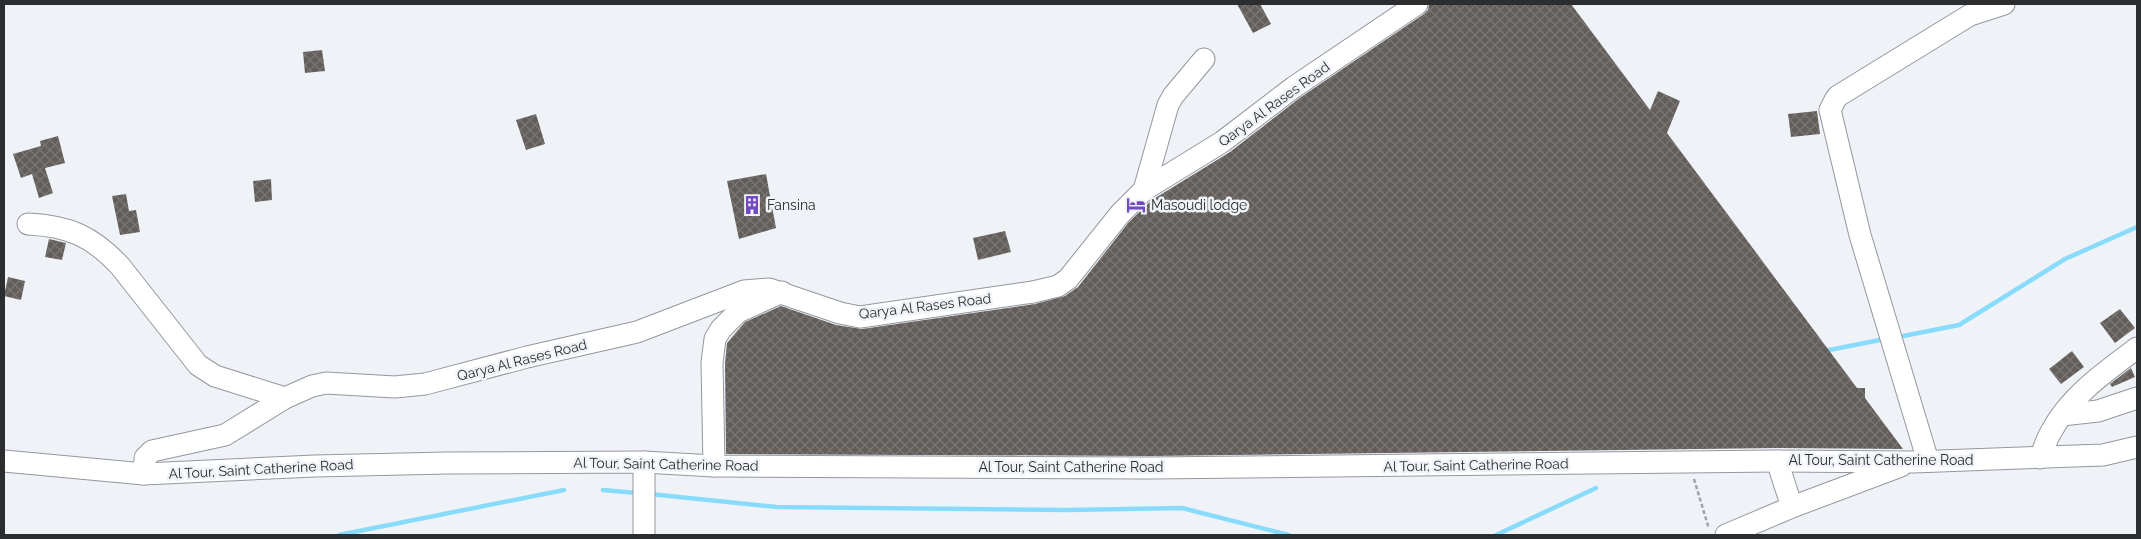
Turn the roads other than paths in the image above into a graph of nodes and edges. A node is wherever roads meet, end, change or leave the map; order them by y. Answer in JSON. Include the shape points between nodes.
{"nodes":[{"id":1,"x":1417,"y":4,"type":"edge"},
{"id":2,"x":2001,"y":4,"type":"edge"},
{"id":3,"x":1204,"y":59,"type":"dead end"},
{"id":4,"x":1144,"y":190,"type":"junction"},
{"id":5,"x":28,"y":224,"type":"dead end"},
{"id":6,"x":782,"y":292,"type":"junction"},
{"id":7,"x":2137,"y":348,"type":"edge"},
{"id":8,"x":284,"y":398,"type":"junction"},
{"id":9,"x":2137,"y":398,"type":"edge"},
{"id":10,"x":2062,"y":415,"type":"junction"},
{"id":11,"x":2137,"y":447,"type":"edge"},
{"id":12,"x":2110,"y":454,"type":"junction"},
{"id":13,"x":2040,"y":458,"type":"junction"},
{"id":14,"x":2137,"y":458,"type":"edge"},
{"id":15,"x":4,"y":461,"type":"edge"},
{"id":16,"x":1777,"y":461,"type":"junction"},
{"id":17,"x":644,"y":462,"type":"junction"},
{"id":18,"x":1920,"y":462,"type":"junction"},
{"id":19,"x":714,"y":466,"type":"junction"},
{"id":20,"x":144,"y":474,"type":"junction"},
{"id":21,"x":1792,"y":507,"type":"junction"},
{"id":22,"x":1755,"y":529,"type":"edge"},
{"id":23,"x":644,"y":535,"type":"edge"},
{"id":24,"x":1726,"y":535,"type":"edge"}],
"edges":[{"from":1,"to":4,"type":"street","name":"Qarya Al Rases Road","via":[[1294,87],[1222,142]]},
{"from":2,"to":18,"type":"street","via":[[1970,15],[1838,96],[1830,110]]},
{"from":3,"to":4,"type":"street","via":[[1168,105]]},
{"from":4,"to":6,"type":"street","name":"Qarya Al Rases Road","via":[[1120,214],[1077,270],[1058,286],[1046,290],[860,317]]},
{"from":5,"to":8,"type":"street","via":[[49,225],[88,238],[120,266],[198,365],[215,376]]},
{"from":6,"to":8,"type":"street","name":"Qarya Al Rases Road","via":[[744,290],[637,332],[426,384],[395,388],[326,384]]},
{"from":6,"to":19,"type":"street","via":[[738,312],[721,328],[715,339],[712,363]]},
{"from":7,"to":10,"type":"street","via":[[2090,385]]},
{"from":8,"to":20,"type":"street","name":"Qarya Al Rases Road","via":[[225,435],[152,451],[145,458]]},
{"from":9,"to":10,"type":"street","via":[[2098,412]]},
{"from":10,"to":13,"type":"street","via":[[2050,432]]},
{"from":11,"to":12,"type":"street","name":"Al Tour, Saint Catherine Road"},
{"from":12,"to":13,"type":"street","name":"Al Tour, Saint Catherine Road"},
{"from":12,"to":14,"type":"street"},
{"from":13,"to":18,"type":"street","name":"Al Tour, Saint Catherine Road"},
{"from":15,"to":20,"type":"street","name":"Al Tour, Saint Catherine Road"},
{"from":16,"to":18,"type":"street","name":"Al Tour, Saint Catherine Road"},
{"from":16,"to":19,"type":"street","name":"Al Tour, Saint Catherine Road","via":[[1150,468]]},
{"from":16,"to":21,"type":"street"},
{"from":17,"to":19,"type":"street","name":"Al Tour, Saint Catherine Road"},
{"from":17,"to":20,"type":"street","name":"Al Tour, Saint Catherine Road","via":[[315,466]]},
{"from":17,"to":23,"type":"street"},
{"from":18,"to":21,"type":"street"},
{"from":21,"to":22,"type":"street"},
{"from":22,"to":24,"type":"street"}]}
